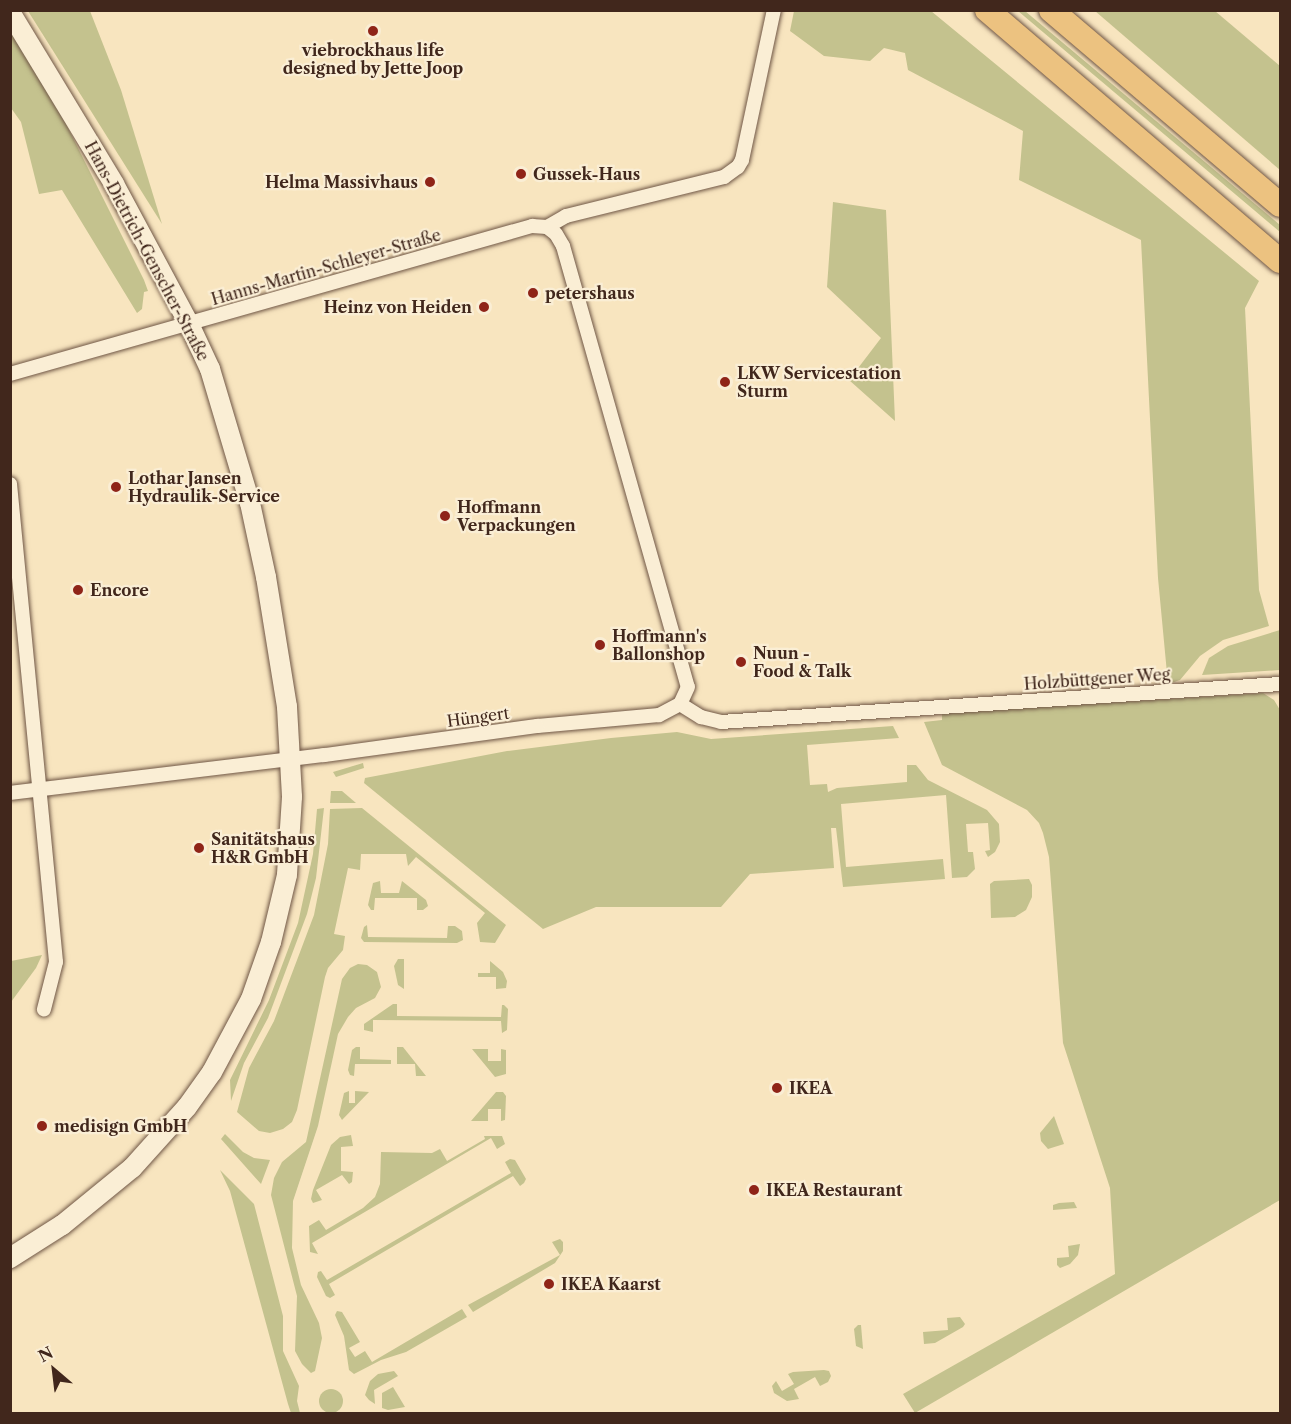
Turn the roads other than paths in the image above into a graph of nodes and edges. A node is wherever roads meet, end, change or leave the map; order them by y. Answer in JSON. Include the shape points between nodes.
{"nodes":[{"id":1,"x":774,"y":10,"type":"edge"},
{"id":2,"x":987,"y":10,"type":"edge"},
{"id":3,"x":1051,"y":10,"type":"edge"},
{"id":4,"x":10,"y":12,"type":"edge"},
{"id":5,"x":1281,"y":205,"type":"edge"},
{"id":6,"x":547,"y":227,"type":"junction"},
{"id":7,"x":1281,"y":261,"type":"edge"},
{"id":8,"x":189,"y":324,"type":"junction"},
{"id":9,"x":10,"y":374,"type":"edge"},
{"id":10,"x":10,"y":484,"type":"edge"},
{"id":11,"x":1279,"y":688,"type":"edge"},
{"id":12,"x":681,"y":704,"type":"junction"},
{"id":13,"x":291,"y":759,"type":"junction"},
{"id":14,"x":39,"y":789,"type":"junction"},
{"id":15,"x":10,"y":793,"type":"edge"},
{"id":16,"x":44,"y":1009,"type":"dead end"},
{"id":17,"x":10,"y":1258,"type":"edge"}],
"edges":[{"from":1,"to":6,"type":"street","name":"Hanns-Martin-Schleyer-Straße","via":[[738,167],[724,177],[566,216]]},
{"from":2,"to":7,"type":"highway"},
{"from":3,"to":5,"type":"highway"},
{"from":4,"to":8,"type":"street","name":"Hans-Dietrich-Genscher-Straße","via":[[114,184]]},
{"from":6,"to":8,"type":"street","name":"Hanns-Martin-Schleyer-Straße","via":[[532,226]]},
{"from":6,"to":12,"type":"street","via":[[563,246],[687,680],[687,693]]},
{"from":8,"to":9,"type":"street","name":"Hanns-Martin-Schleyer-Straße"},
{"from":8,"to":13,"type":"street","name":"Hans-Dietrich-Genscher-Straße","via":[[210,369],[250,503],[280,657]]},
{"from":10,"to":14,"type":"street"},
{"from":11,"to":12,"type":"street","name":"Holzbüttgener Weg","via":[[721,722],[701,717]]},
{"from":12,"to":13,"type":"street","name":"Hüngert","via":[[659,715],[537,726]]},
{"from":13,"to":14,"type":"street","name":"Hüngert"},
{"from":13,"to":17,"type":"street","name":"Hans-Dietrich-Genscher-Straße","via":[[291,840],[279,915],[255,989],[232,1038],[187,1107],[132,1168],[62,1225]]},
{"from":14,"to":15,"type":"street","name":"Hüngert"},
{"from":14,"to":16,"type":"street","via":[[56,962]]}]}
